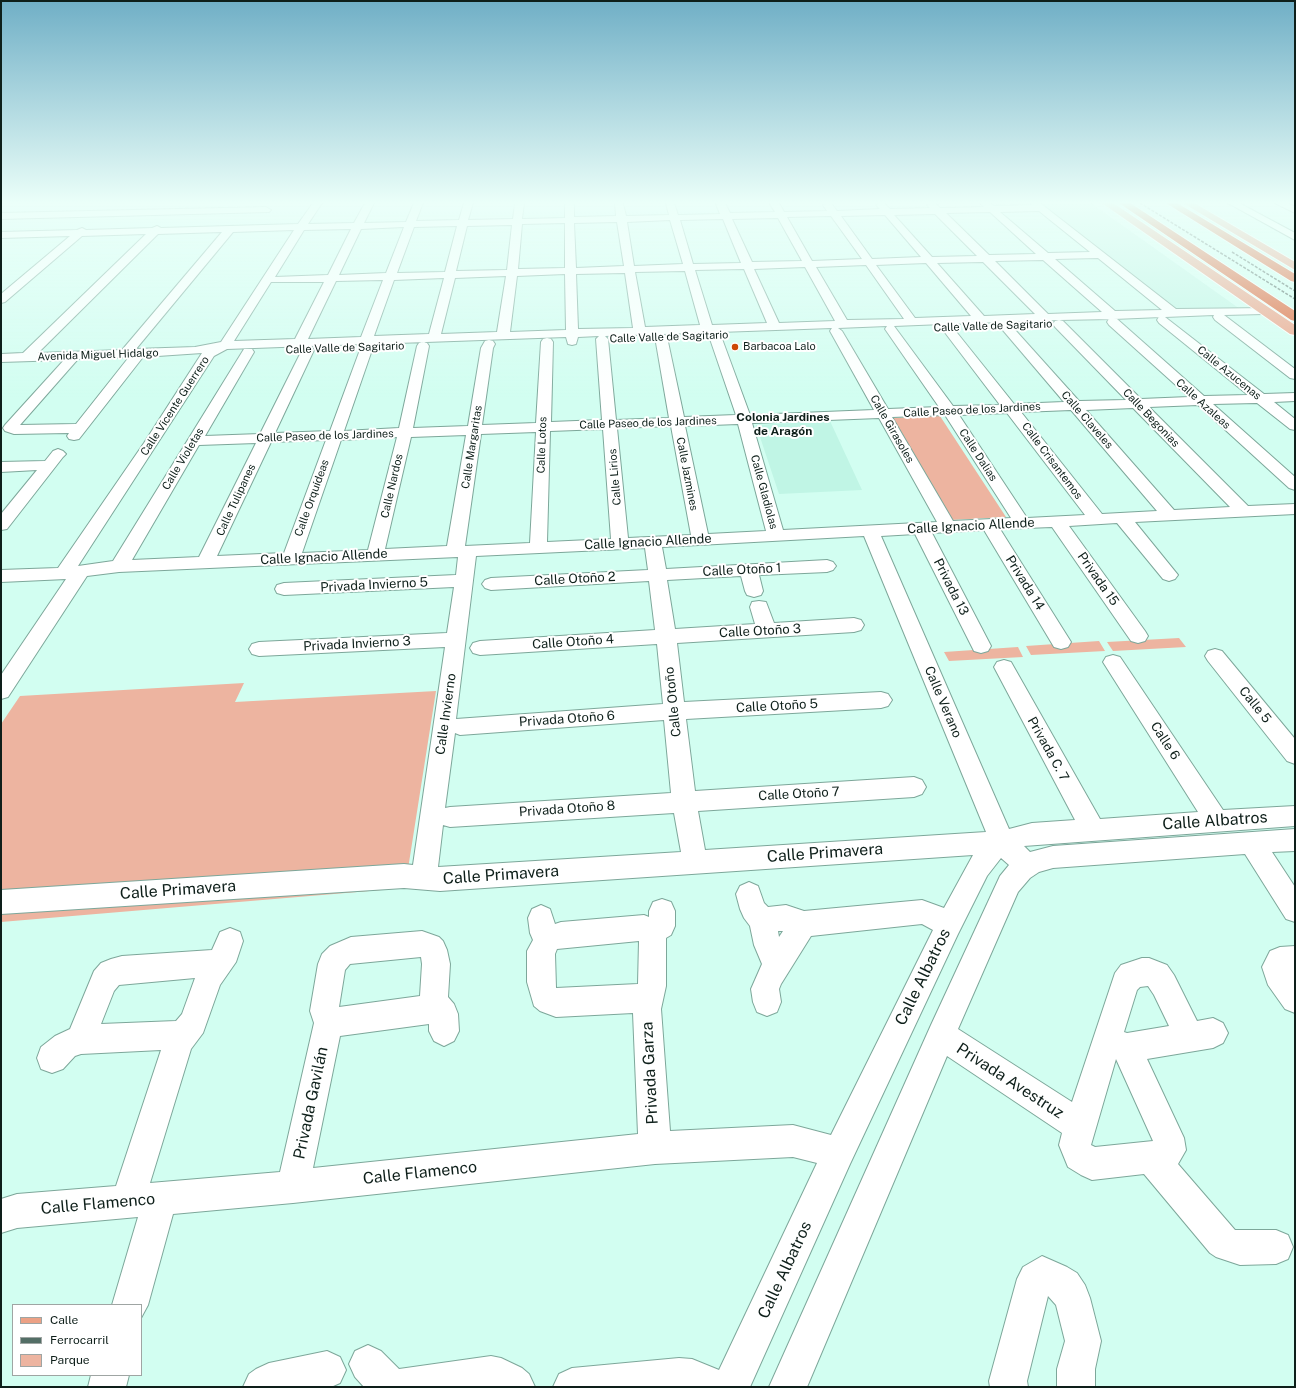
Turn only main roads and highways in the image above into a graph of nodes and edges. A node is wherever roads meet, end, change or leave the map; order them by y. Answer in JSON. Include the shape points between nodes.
{"nodes":[{"id":1,"x":1202,"y":268,"type":"edge"},
{"id":2,"x":1221,"y":268,"type":"edge"},
{"id":3,"x":1277,"y":268,"type":"edge"},
{"id":4,"x":1295,"y":279,"type":"edge"},
{"id":5,"x":1295,"y":317,"type":"edge"},
{"id":6,"x":1295,"y":331,"type":"edge"}],
"edges":[{"from":1,"to":6,"type":"main road"},
{"from":2,"to":5,"type":"highway"},
{"from":3,"to":4,"type":"highway"}]}
